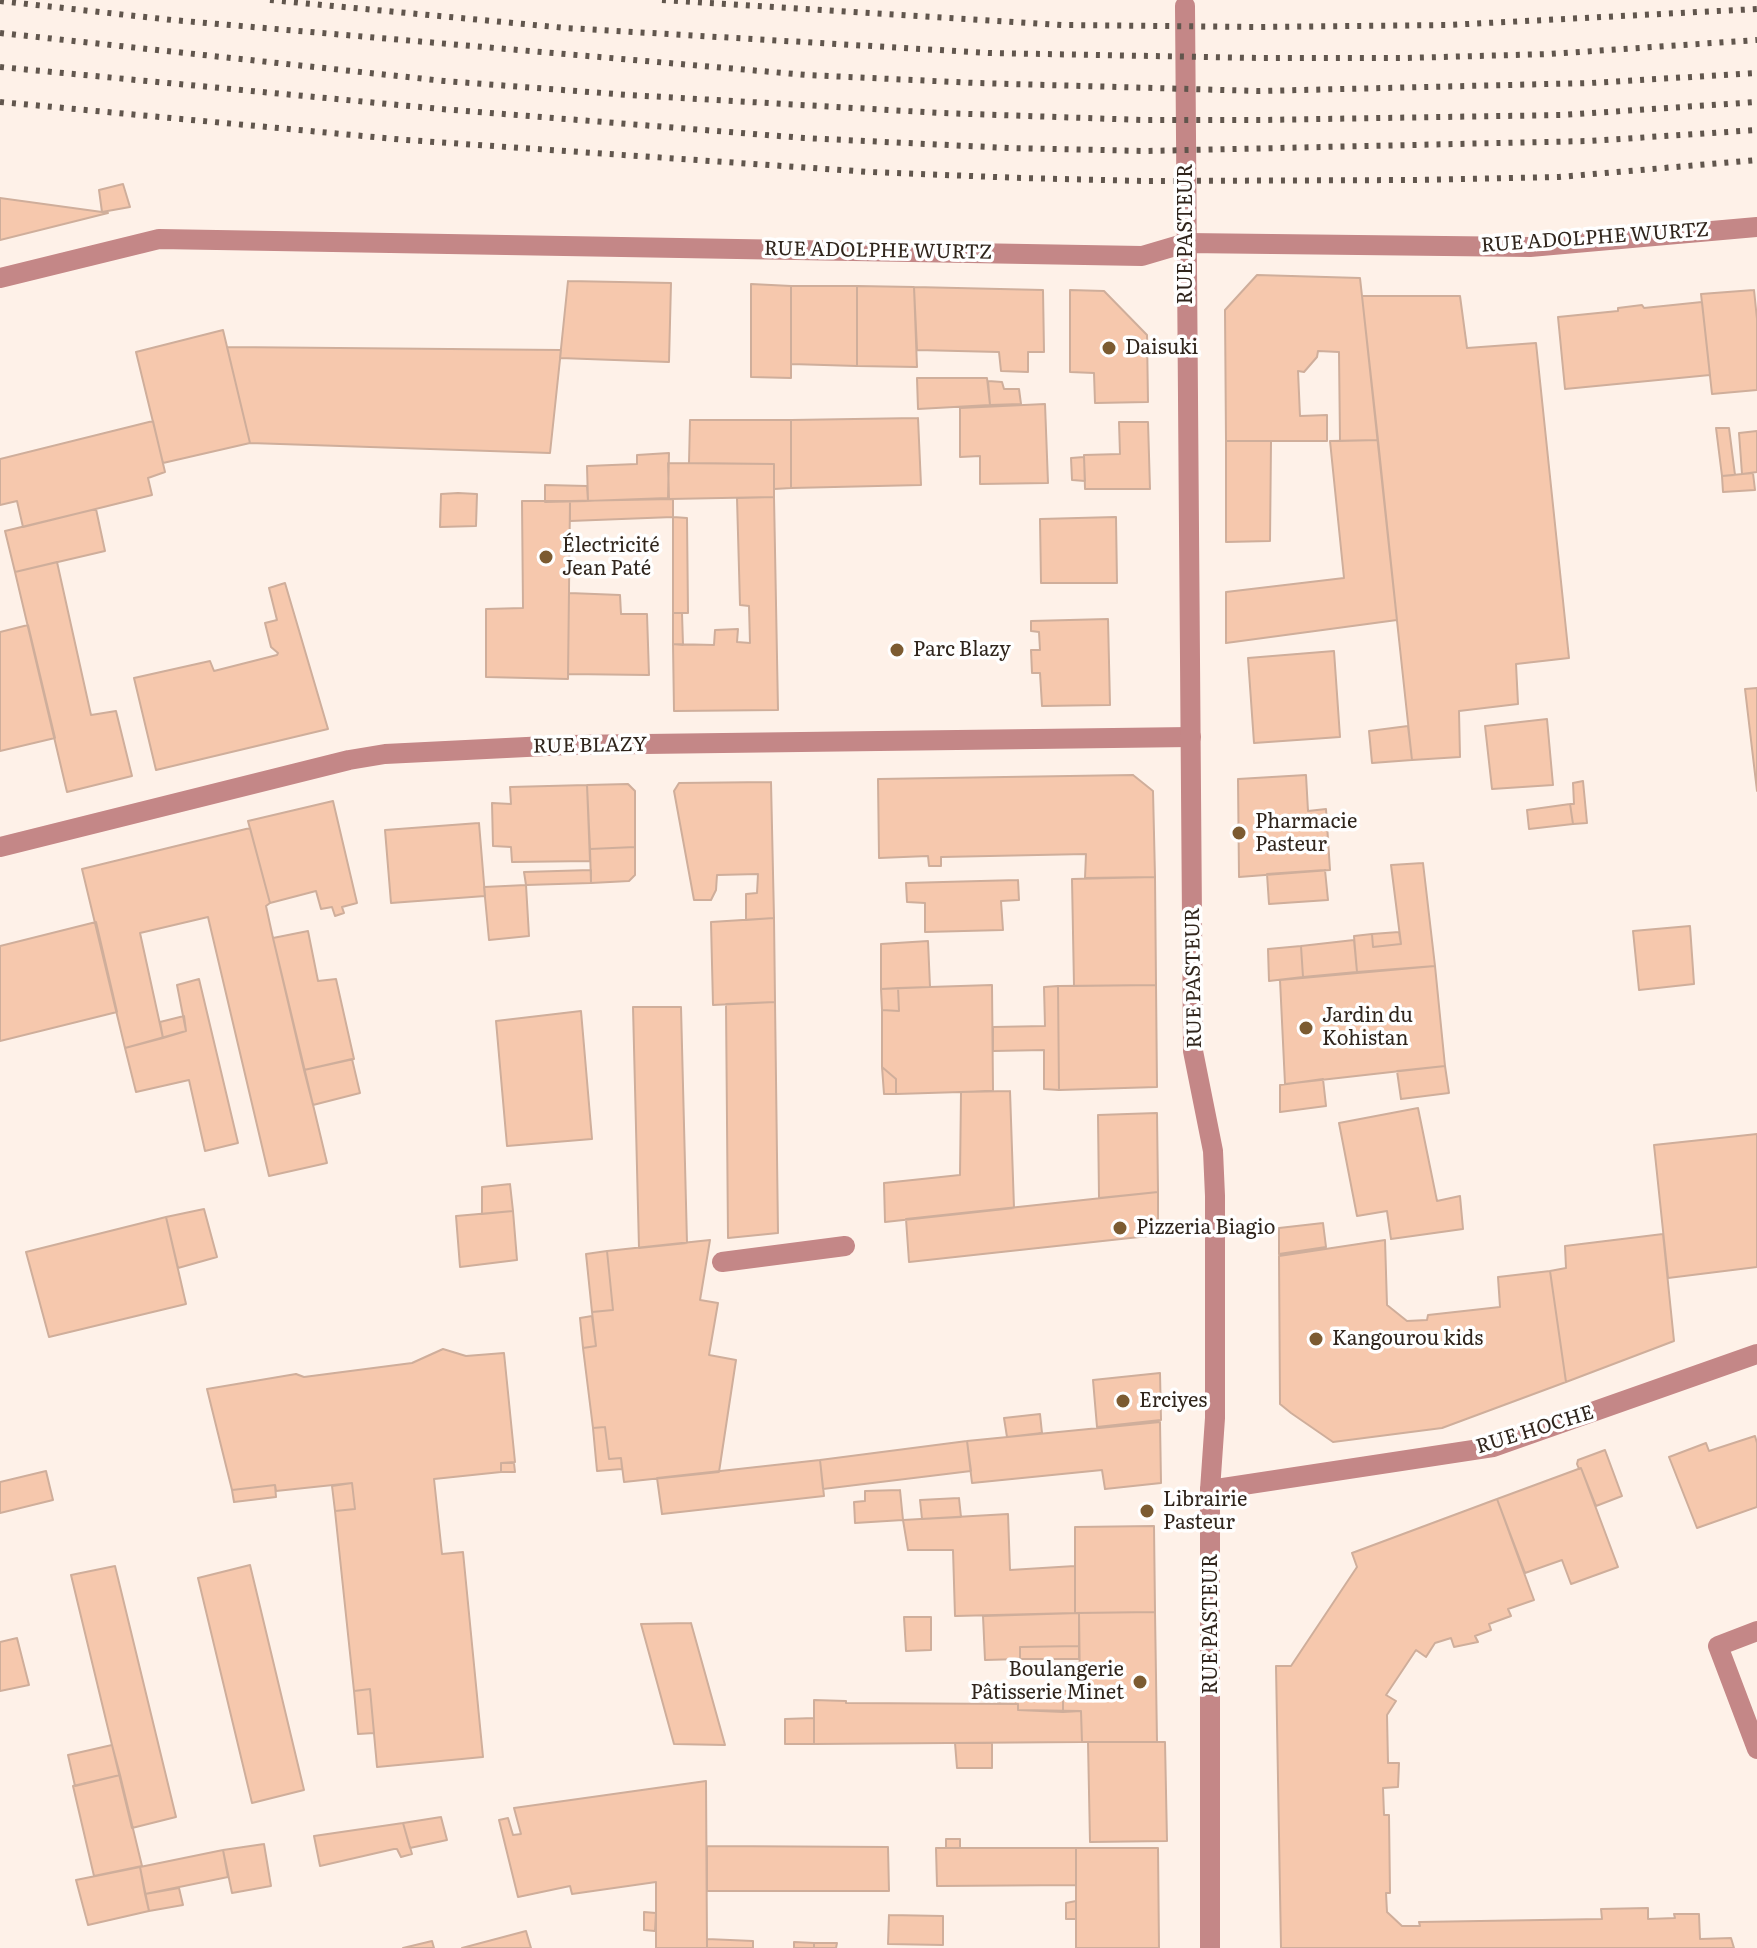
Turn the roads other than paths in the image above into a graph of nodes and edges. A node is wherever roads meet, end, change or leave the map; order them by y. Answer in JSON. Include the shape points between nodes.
{"nodes":[{"id":1,"x":1185,"y":3,"type":"edge"},
{"id":2,"x":1757,"y":227,"type":"edge"},
{"id":3,"x":1186,"y":243,"type":"junction"},
{"id":4,"x":0,"y":278,"type":"edge"},
{"id":5,"x":1191,"y":737,"type":"junction"},
{"id":6,"x":0,"y":847,"type":"edge"},
{"id":7,"x":845,"y":1246,"type":"dead end"},
{"id":8,"x":722,"y":1262,"type":"dead end"},
{"id":9,"x":1757,"y":1354,"type":"edge"},
{"id":10,"x":1210,"y":1490,"type":"junction"},
{"id":11,"x":1757,"y":1631,"type":"edge"},
{"id":12,"x":1757,"y":1749,"type":"edge"},
{"id":13,"x":1210,"y":1948,"type":"edge"}],
"edges":[{"from":1,"to":3,"type":"street","name":"RUE PASTEUR"},
{"from":2,"to":3,"type":"street","name":"RUE ADOLPHE WURTZ","via":[[1530,247]]},
{"from":3,"to":4,"type":"street","name":"RUE ADOLPHE WURTZ","via":[[1142,256],[159,239]]},
{"from":3,"to":5,"type":"street","name":"RUE PASTEUR"},
{"from":5,"to":6,"type":"street","name":"RUE BLAZY","via":[[567,745],[385,754]]},
{"from":5,"to":10,"type":"street","name":"RUE PASTEUR","via":[[1193,1051],[1213,1151],[1215,1196]]},
{"from":7,"to":8,"type":"street"},
{"from":9,"to":10,"type":"street","name":"RUE HOCHE","via":[[1493,1447]]},
{"from":10,"to":13,"type":"street","name":"RUE PASTEUR"},
{"from":11,"to":12,"type":"street","via":[[1718,1646]]}]}
